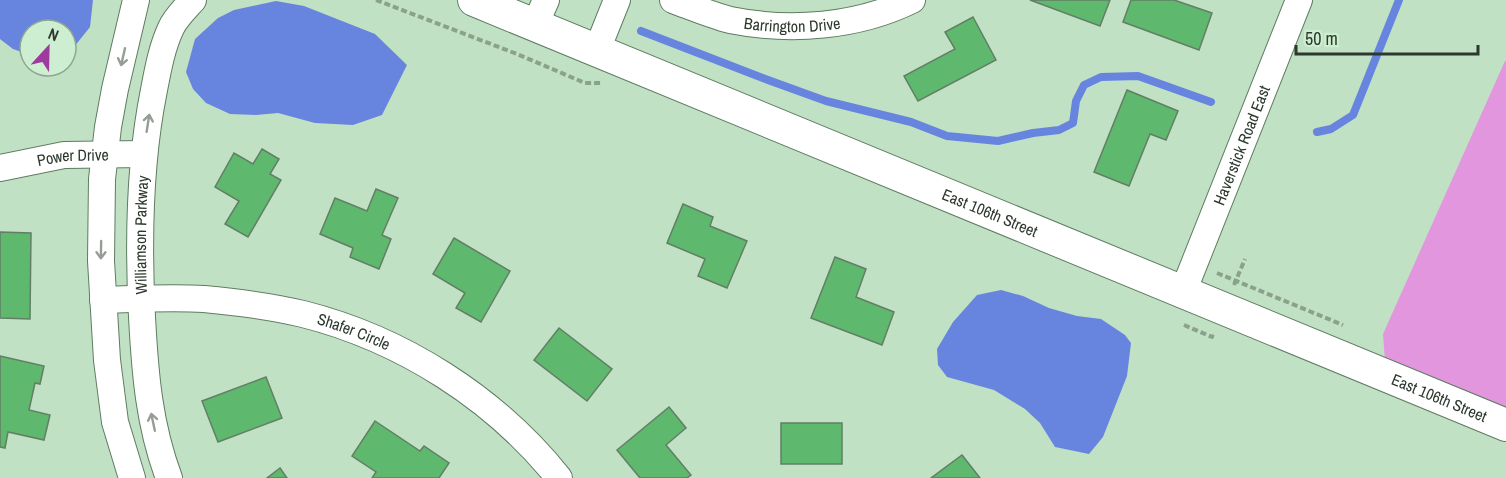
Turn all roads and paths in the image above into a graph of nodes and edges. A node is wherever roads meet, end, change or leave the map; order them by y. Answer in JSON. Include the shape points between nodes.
{"nodes":[{"id":1,"x":136,"y":0,"type":"edge"},
{"id":2,"x":194,"y":0,"type":"edge"},
{"id":3,"x":474,"y":0,"type":"edge"},
{"id":4,"x":616,"y":0,"type":"edge"},
{"id":5,"x":673,"y":0,"type":"edge"},
{"id":6,"x":912,"y":0,"type":"edge"},
{"id":7,"x":1299,"y":0,"type":"edge"},
{"id":8,"x":541,"y":12,"type":"edge"},
{"id":9,"x":597,"y":50,"type":"junction"},
{"id":10,"x":105,"y":154,"type":"junction"},
{"id":11,"x":144,"y":154,"type":"junction"},
{"id":12,"x":0,"y":168,"type":"edge"},
{"id":13,"x":1183,"y":292,"type":"junction"},
{"id":14,"x":141,"y":299,"type":"junction"},
{"id":15,"x":103,"y":300,"type":"junction"},
{"id":16,"x":1506,"y":425,"type":"edge"},
{"id":17,"x":132,"y":478,"type":"edge"},
{"id":18,"x":169,"y":478,"type":"edge"},
{"id":19,"x":559,"y":478,"type":"edge"}],
"edges":[{"from":1,"to":10,"type":"street","one_way":true,"via":[[115,89]]},
{"from":11,"to":2,"type":"street","name":"Williamson Parkway","one_way":true,"via":[[166,40],[172,25]]},
{"from":3,"to":8,"type":"street","name":"East 106th Street"},
{"from":4,"to":9,"type":"street"},
{"from":5,"to":6,"type":"street","name":"Barrington Drive","via":[[730,20],[806,26],[850,21]]},
{"from":7,"to":13,"type":"street","name":"Haverstick Road East"},
{"from":8,"to":9,"type":"street","name":"East 106th Street"},
{"from":9,"to":13,"type":"street","name":"East 106th Street"},
{"from":10,"to":11,"type":"street","name":"Power Drive"},
{"from":10,"to":12,"type":"street","name":"Power Drive","via":[[64,155]]},
{"from":10,"to":15,"type":"street","one_way":true},
{"from":11,"to":14,"type":"street","name":"Williamson Parkway"},
{"from":13,"to":16,"type":"street","name":"East 106th Street"},
{"from":14,"to":15,"type":"street","name":"Shafer Circle"},
{"from":18,"to":14,"type":"street","name":"Williamson Parkway","one_way":true,"via":[[157,443],[147,388]]},
{"from":14,"to":19,"type":"street","name":"Shafer Circle","via":[[247,304],[302,314],[363,333],[409,355],[479,400],[516,431]]},
{"from":15,"to":17,"type":"street","via":[[115,422]]}]}
